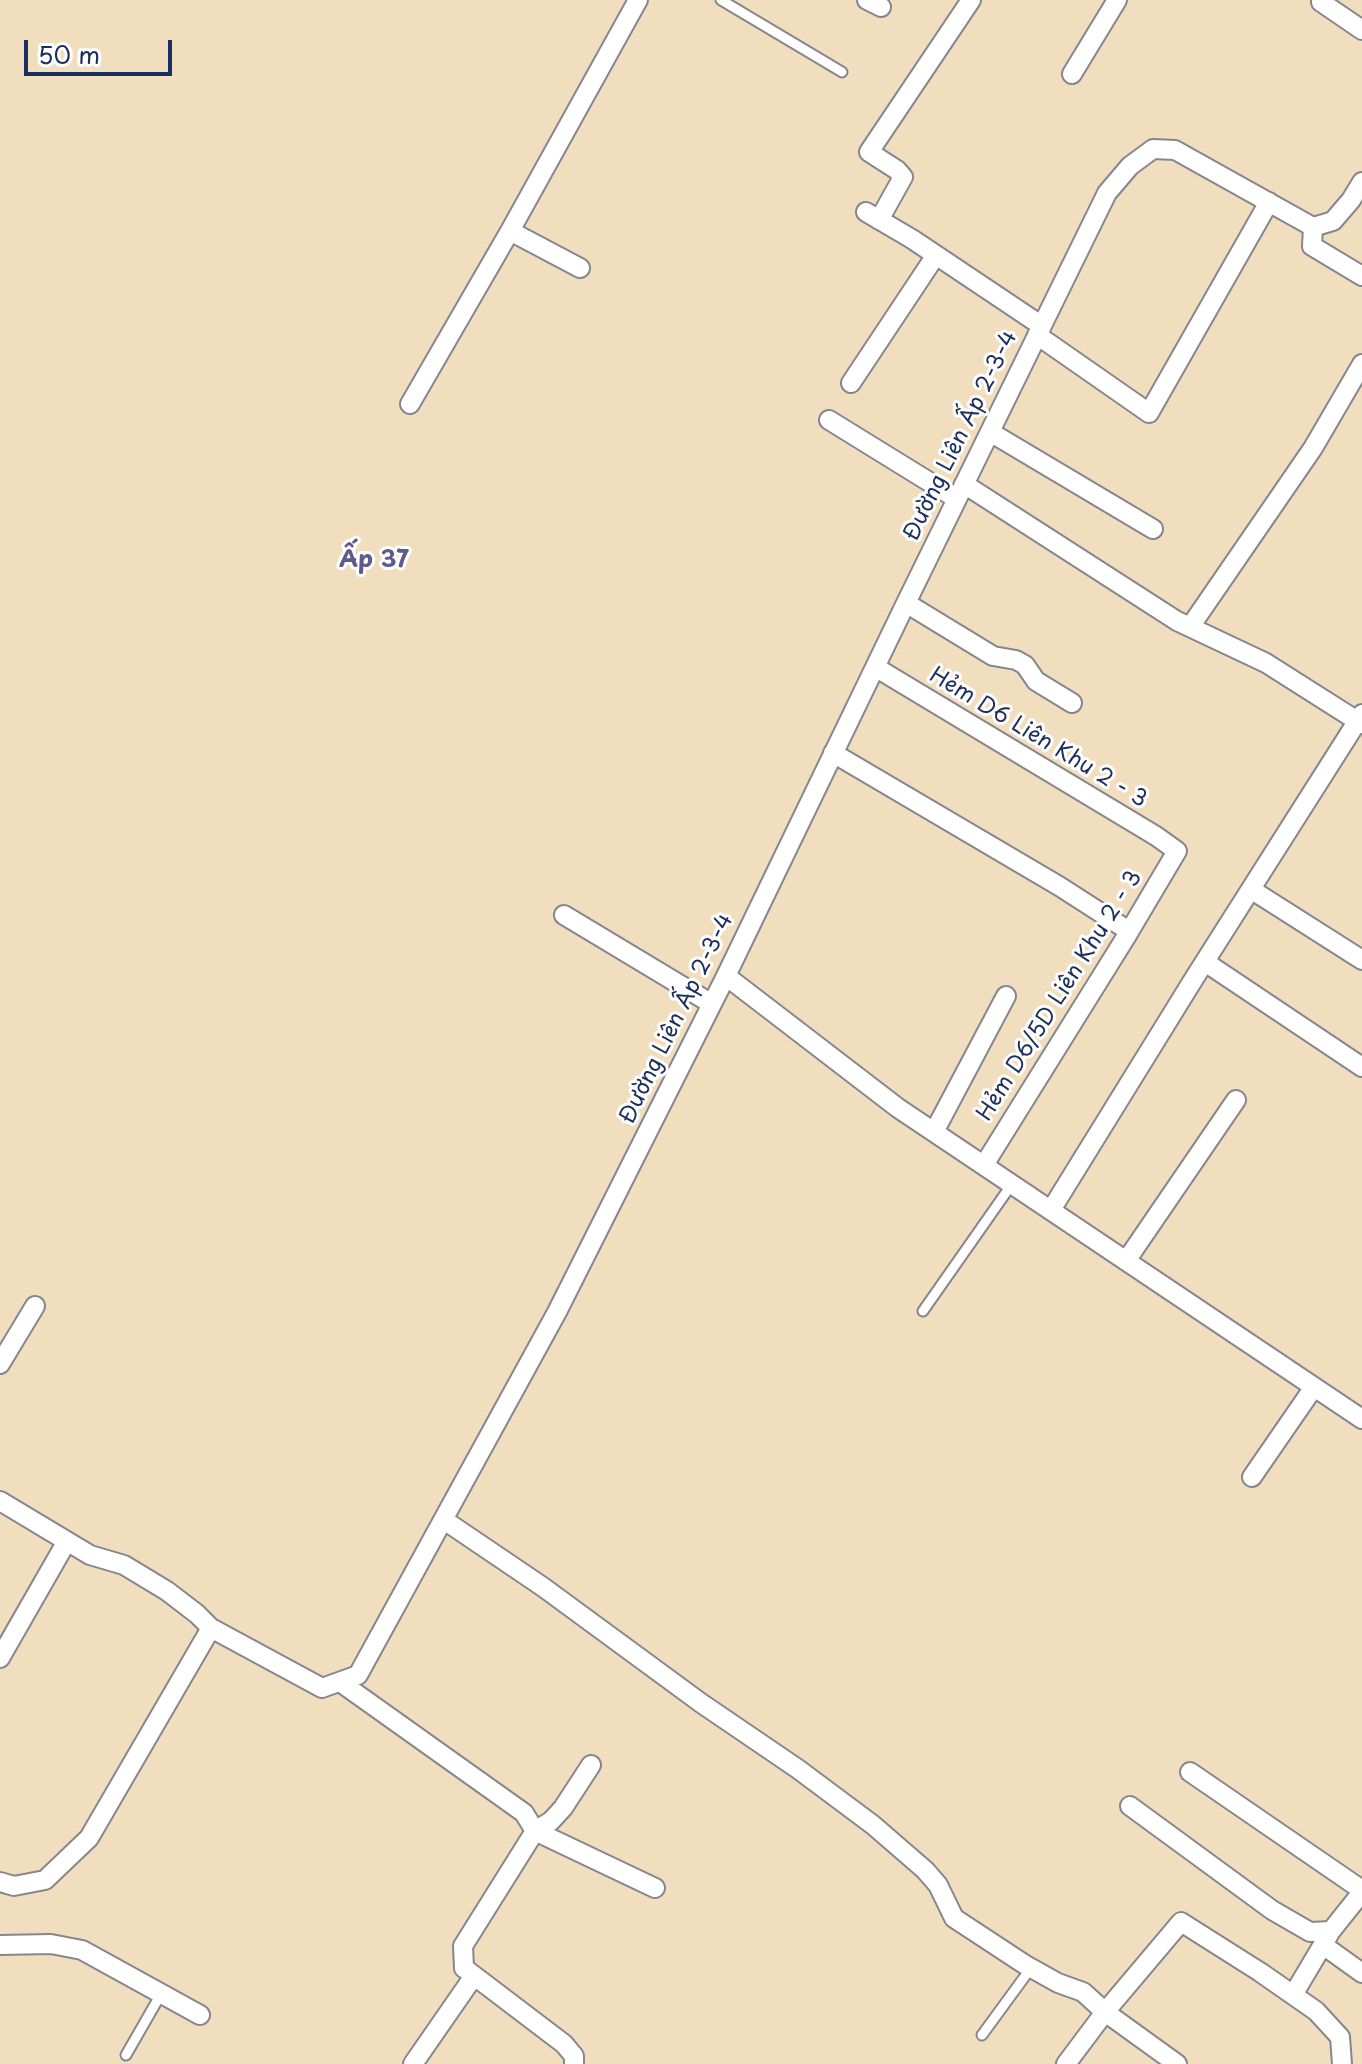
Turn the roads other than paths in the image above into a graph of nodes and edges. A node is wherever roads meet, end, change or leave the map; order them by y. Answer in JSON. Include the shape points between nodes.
{"nodes":[{"id":1,"x":721,"y":0,"type":"edge"},
{"id":2,"x":971,"y":0,"type":"edge"},
{"id":3,"x":1117,"y":0,"type":"edge"},
{"id":4,"x":633,"y":1,"type":"edge"},
{"id":5,"x":1321,"y":2,"type":"dead end"},
{"id":6,"x":1362,"y":30,"type":"edge"},
{"id":7,"x":842,"y":72,"type":"dead end"},
{"id":8,"x":1072,"y":74,"type":"dead end"},
{"id":9,"x":1362,"y":182,"type":"edge"},
{"id":10,"x":1269,"y":202,"type":"junction"},
{"id":11,"x":1313,"y":227,"type":"junction"},
{"id":12,"x":510,"y":231,"type":"junction"},
{"id":13,"x":936,"y":255,"type":"junction"},
{"id":14,"x":580,"y":268,"type":"dead end"},
{"id":15,"x":1362,"y":276,"type":"edge"},
{"id":16,"x":1039,"y":330,"type":"junction"},
{"id":17,"x":1362,"y":364,"type":"edge"},
{"id":18,"x":851,"y":383,"type":"dead end"},
{"id":19,"x":410,"y":404,"type":"dead end"},
{"id":20,"x":829,"y":420,"type":"dead end"},
{"id":21,"x":990,"y":432,"type":"junction"},
{"id":22,"x":960,"y":492,"type":"junction"},
{"id":23,"x":1153,"y":529,"type":"dead end"},
{"id":24,"x":906,"y":603,"type":"junction"},
{"id":25,"x":1190,"y":627,"type":"junction"},
{"id":26,"x":875,"y":667,"type":"junction"},
{"id":27,"x":1072,"y":703,"type":"dead end"},
{"id":28,"x":1360,"y":720,"type":"edge"},
{"id":29,"x":833,"y":753,"type":"junction"},
{"id":30,"x":1177,"y":851,"type":"joint"},
{"id":31,"x":1252,"y":890,"type":"junction"},
{"id":32,"x":564,"y":915,"type":"dead end"},
{"id":33,"x":1129,"y":931,"type":"junction"},
{"id":34,"x":1362,"y":960,"type":"edge"},
{"id":35,"x":1205,"y":962,"type":"junction"},
{"id":36,"x":726,"y":976,"type":"junction"},
{"id":37,"x":1006,"y":996,"type":"dead end"},
{"id":38,"x":712,"y":1004,"type":"junction"},
{"id":39,"x":1362,"y":1067,"type":"edge"},
{"id":40,"x":1236,"y":1100,"type":"dead end"},
{"id":41,"x":934,"y":1132,"type":"junction"},
{"id":42,"x":984,"y":1165,"type":"junction"},
{"id":43,"x":1012,"y":1184,"type":"junction"},
{"id":44,"x":1051,"y":1210,"type":"junction"},
{"id":45,"x":1126,"y":1261,"type":"junction"},
{"id":46,"x":35,"y":1306,"type":"dead end"},
{"id":47,"x":923,"y":1311,"type":"dead end"},
{"id":48,"x":0,"y":1364,"type":"edge"},
{"id":49,"x":1314,"y":1387,"type":"junction"},
{"id":50,"x":1362,"y":1419,"type":"edge"},
{"id":51,"x":1252,"y":1477,"type":"dead end"},
{"id":52,"x":0,"y":1501,"type":"edge"},
{"id":53,"x":444,"y":1520,"type":"junction"},
{"id":54,"x":67,"y":1541,"type":"junction"},
{"id":55,"x":211,"y":1628,"type":"junction"},
{"id":56,"x":0,"y":1658,"type":"edge"},
{"id":57,"x":340,"y":1682,"type":"junction"},
{"id":58,"x":591,"y":1765,"type":"dead end"},
{"id":59,"x":1190,"y":1772,"type":"dead end"},
{"id":60,"x":1130,"y":1806,"type":"dead end"},
{"id":61,"x":535,"y":1831,"type":"junction"},
{"id":62,"x":0,"y":1882,"type":"edge"},
{"id":63,"x":655,"y":1888,"type":"dead end"},
{"id":64,"x":1362,"y":1891,"type":"edge"},
{"id":65,"x":1327,"y":1938,"type":"junction"},
{"id":66,"x":0,"y":1945,"type":"edge"},
{"id":67,"x":1031,"y":1968,"type":"junction"},
{"id":68,"x":1362,"y":1973,"type":"edge"},
{"id":69,"x":474,"y":1976,"type":"junction"},
{"id":70,"x":161,"y":1994,"type":"junction"},
{"id":71,"x":1293,"y":1995,"type":"junction"},
{"id":72,"x":1105,"y":2012,"type":"junction"},
{"id":73,"x":200,"y":2015,"type":"dead end"},
{"id":74,"x":982,"y":2035,"type":"dead end"},
{"id":75,"x":126,"y":2055,"type":"dead end"},
{"id":76,"x":413,"y":2064,"type":"edge"},
{"id":77,"x":574,"y":2064,"type":"edge"},
{"id":78,"x":1066,"y":2064,"type":"edge"},
{"id":79,"x":1177,"y":2064,"type":"edge"},
{"id":80,"x":1342,"y":2064,"type":"edge"}],
"edges":[{"from":1,"to":7,"type":"lane"},
{"from":2,"to":13,"type":"street","via":[[869,152],[903,177],[873,216]]},
{"from":3,"to":8,"type":"street"},
{"from":4,"to":12,"type":"street"},
{"from":5,"to":6,"type":"street"},
{"from":9,"to":11,"type":"street","via":[[1333,221]]},
{"from":10,"to":11,"type":"street","name":"Đường Liên Ấp 2-3-4"},
{"from":10,"to":16,"type":"street","name":"Đường Liên Ấp 2-3-4","via":[[1175,150],[1153,149],[1107,193]]},
{"from":10,"to":16,"type":"street","via":[[1149,413]]},
{"from":11,"to":15,"type":"street","via":[[1312,246]]},
{"from":12,"to":14,"type":"street"},
{"from":12,"to":19,"type":"street"},
{"from":13,"to":16,"type":"street"},
{"from":13,"to":18,"type":"street"},
{"from":16,"to":21,"type":"street","name":"Đường Liên Ấp 2-3-4"},
{"from":17,"to":25,"type":"street","via":[[1313,448]]},
{"from":20,"to":22,"type":"street"},
{"from":21,"to":22,"type":"street","name":"Đường Liên Ấp 2-3-4"},
{"from":21,"to":23,"type":"street"},
{"from":22,"to":24,"type":"street","name":"Đường Liên Ấp 2-3-4"},
{"from":22,"to":25,"type":"street"},
{"from":24,"to":26,"type":"street","name":"Đường Liên Ấp 2-3-4"},
{"from":24,"to":27,"type":"street","via":[[993,656],[1025,665],[1036,681]]},
{"from":25,"to":28,"type":"street","via":[[1266,663]]},
{"from":26,"to":29,"type":"street","name":"Đường Liên Ấp 2-3-4"},
{"from":26,"to":30,"type":"street","name":"Hẻm D6 Liên Khu 2 - 3"},
{"from":28,"to":31,"type":"street"},
{"from":29,"to":33,"type":"street"},
{"from":29,"to":36,"type":"street","name":"Đường Liên Ấp 2-3-4"},
{"from":30,"to":33,"type":"street","name":"Hẻm D6/5D Liên Khu 2 - 3"},
{"from":31,"to":34,"type":"street"},
{"from":31,"to":35,"type":"street"},
{"from":32,"to":38,"type":"street"},
{"from":33,"to":42,"type":"street","name":"Hẻm D6/5D Liên Khu 2 - 3"},
{"from":35,"to":39,"type":"street"},
{"from":35,"to":44,"type":"street"},
{"from":36,"to":38,"type":"street","name":"Đường Liên Ấp 2-3-4"},
{"from":36,"to":41,"type":"street"},
{"from":37,"to":41,"type":"street"},
{"from":38,"to":53,"type":"street","name":"Đường Liên Ấp 2-3-4","via":[[557,1312]]},
{"from":40,"to":45,"type":"street"},
{"from":41,"to":42,"type":"street"},
{"from":42,"to":43,"type":"street"},
{"from":43,"to":44,"type":"street"},
{"from":43,"to":47,"type":"lane"},
{"from":44,"to":45,"type":"street"},
{"from":45,"to":49,"type":"street"},
{"from":46,"to":48,"type":"street"},
{"from":49,"to":50,"type":"street"},
{"from":49,"to":51,"type":"street"},
{"from":52,"to":54,"type":"street"},
{"from":53,"to":57,"type":"street","name":"Đường Liên Ấp 2-3-4","via":[[358,1675]]},
{"from":53,"to":67,"type":"street","via":[[873,1825],[925,1870],[954,1918]]},
{"from":54,"to":55,"type":"street","via":[[146,1578]]},
{"from":54,"to":56,"type":"street"},
{"from":55,"to":57,"type":"street","via":[[322,1688]]},
{"from":55,"to":62,"type":"street","via":[[89,1838],[45,1880],[14,1886]]},
{"from":57,"to":61,"type":"street","via":[[524,1813]]},
{"from":58,"to":61,"type":"street","via":[[563,1808]]},
{"from":59,"to":64,"type":"street"},
{"from":60,"to":65,"type":"street","via":[[1272,1910]]},
{"from":61,"to":63,"type":"street"},
{"from":61,"to":69,"type":"street","via":[[463,1946],[464,1968]]},
{"from":64,"to":65,"type":"street"},
{"from":65,"to":68,"type":"street"},
{"from":65,"to":71,"type":"street"},
{"from":66,"to":70,"type":"street","via":[[51,1944],[82,1950]]},
{"from":67,"to":72,"type":"street","via":[[1083,1992]]},
{"from":67,"to":74,"type":"lane"},
{"from":69,"to":76,"type":"street"},
{"from":69,"to":77,"type":"street","via":[[564,2044]]},
{"from":70,"to":73,"type":"street"},
{"from":70,"to":75,"type":"lane"},
{"from":71,"to":72,"type":"street","via":[[1181,1922]]},
{"from":71,"to":80,"type":"street","via":[[1340,2037]]},
{"from":72,"to":78,"type":"street"},
{"from":72,"to":79,"type":"street"}]}
